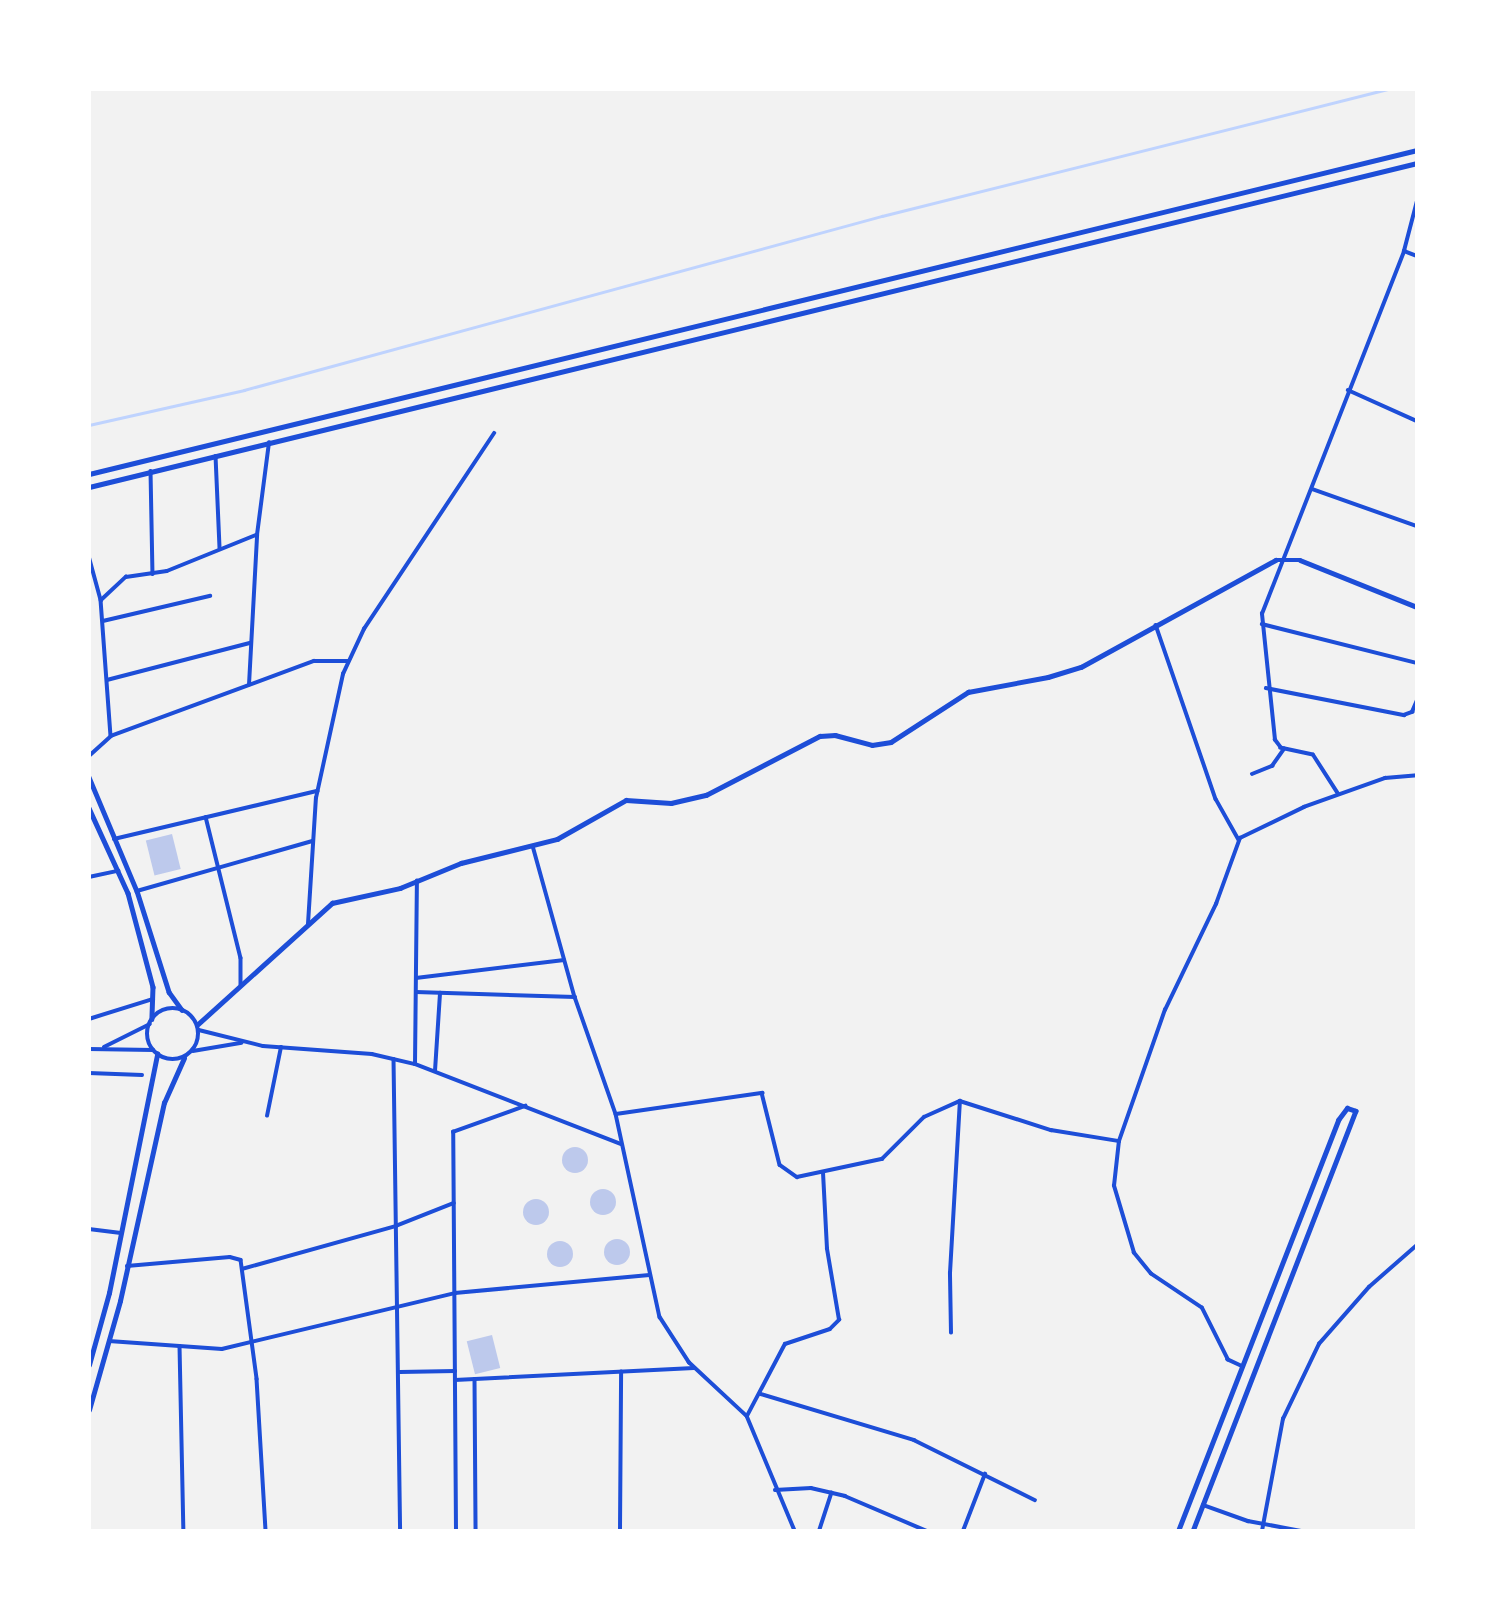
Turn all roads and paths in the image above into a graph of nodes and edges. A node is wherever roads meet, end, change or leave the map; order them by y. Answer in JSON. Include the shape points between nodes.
{"nodes":[{"id":1,"x":1417,"y":150,"type":"edge"},
{"id":2,"x":1417,"y":163,"type":"edge"},
{"id":3,"x":1417,"y":201,"type":"edge"},
{"id":4,"x":1404,"y":251,"type":"junction"},
{"id":5,"x":1417,"y":256,"type":"edge"},
{"id":6,"x":1348,"y":390,"type":"junction"},
{"id":7,"x":1417,"y":421,"type":"edge"},
{"id":8,"x":494,"y":433,"type":"dead end"},
{"id":9,"x":269,"y":443,"type":"junction"},
{"id":10,"x":216,"y":456,"type":"junction"},
{"id":11,"x":151,"y":471,"type":"junction"},
{"id":12,"x":89,"y":474,"type":"edge"},
{"id":13,"x":89,"y":487,"type":"edge"},
{"id":14,"x":1312,"y":489,"type":"junction"},
{"id":15,"x":1417,"y":526,"type":"edge"},
{"id":16,"x":257,"y":535,"type":"junction"},
{"id":17,"x":220,"y":549,"type":"junction"},
{"id":18,"x":89,"y":556,"type":"edge"},
{"id":19,"x":1282,"y":559,"type":"junction"},
{"id":20,"x":153,"y":574,"type":"junction"},
{"id":21,"x":210,"y":597,"type":"dead end"},
{"id":22,"x":101,"y":600,"type":"junction"},
{"id":23,"x":1417,"y":607,"type":"edge"},
{"id":24,"x":103,"y":621,"type":"junction"},
{"id":25,"x":1262,"y":624,"type":"junction"},
{"id":26,"x":1156,"y":625,"type":"junction"},
{"id":27,"x":250,"y":643,"type":"junction"},
{"id":28,"x":348,"y":661,"type":"junction"},
{"id":29,"x":1417,"y":663,"type":"edge"},
{"id":30,"x":107,"y":680,"type":"junction"},
{"id":31,"x":250,"y":685,"type":"junction"},
{"id":32,"x":1266,"y":688,"type":"junction"},
{"id":33,"x":1417,"y":700,"type":"edge"},
{"id":34,"x":111,"y":736,"type":"junction"},
{"id":35,"x":1284,"y":750,"type":"junction"},
{"id":36,"x":89,"y":756,"type":"edge"},
{"id":37,"x":1252,"y":774,"type":"dead end"},
{"id":38,"x":1417,"y":775,"type":"edge"},
{"id":39,"x":89,"y":777,"type":"edge"},
{"id":40,"x":317,"y":791,"type":"junction"},
{"id":41,"x":1338,"y":795,"type":"junction"},
{"id":42,"x":89,"y":808,"type":"edge"},
{"id":43,"x":206,"y":817,"type":"junction"},
{"id":44,"x":114,"y":839,"type":"junction"},
{"id":45,"x":1239,"y":840,"type":"junction"},
{"id":46,"x":312,"y":841,"type":"junction"},
{"id":47,"x":533,"y":846,"type":"junction"},
{"id":48,"x":217,"y":866,"type":"junction"},
{"id":49,"x":119,"y":871,"type":"junction"},
{"id":50,"x":89,"y":877,"type":"edge"},
{"id":51,"x":417,"y":881,"type":"junction"},
{"id":52,"x":137,"y":891,"type":"junction"},
{"id":53,"x":308,"y":924,"type":"junction"},
{"id":54,"x":564,"y":960,"type":"junction"},
{"id":55,"x":416,"y":978,"type":"junction"},
{"id":56,"x":241,"y":984,"type":"junction"},
{"id":57,"x":416,"y":992,"type":"junction"},
{"id":58,"x":440,"y":993,"type":"junction"},
{"id":59,"x":575,"y":997,"type":"junction"},
{"id":60,"x":153,"y":999,"type":"junction"},
{"id":61,"x":182,"y":1010,"type":"junction"},
{"id":62,"x":89,"y":1019,"type":"edge"},
{"id":63,"x":151,"y":1022,"type":"junction"},
{"id":64,"x":198,"y":1028,"type":"junction"},
{"id":65,"x":246,"y":1043,"type":"junction"},
{"id":66,"x":281,"y":1047,"type":"junction"},
{"id":67,"x":102,"y":1048,"type":"junction"},
{"id":68,"x":89,"y":1049,"type":"edge"},
{"id":69,"x":193,"y":1051,"type":"junction"},
{"id":70,"x":155,"y":1052,"type":"junction"},
{"id":71,"x":184,"y":1058,"type":"junction"},
{"id":72,"x":394,"y":1059,"type":"junction"},
{"id":73,"x":415,"y":1063,"type":"junction"},
{"id":74,"x":435,"y":1071,"type":"junction"},
{"id":75,"x":89,"y":1073,"type":"edge"},
{"id":76,"x":142,"y":1075,"type":"dead end"},
{"id":77,"x":960,"y":1101,"type":"junction"},
{"id":78,"x":525,"y":1106,"type":"junction"},
{"id":79,"x":616,"y":1114,"type":"junction"},
{"id":80,"x":267,"y":1116,"type":"dead end"},
{"id":81,"x":1119,"y":1141,"type":"junction"},
{"id":82,"x":621,"y":1144,"type":"junction"},
{"id":83,"x":823,"y":1174,"type":"junction"},
{"id":84,"x":454,"y":1203,"type":"junction"},
{"id":85,"x":396,"y":1226,"type":"junction"},
{"id":86,"x":89,"y":1229,"type":"edge"},
{"id":87,"x":121,"y":1233,"type":"junction"},
{"id":88,"x":1417,"y":1245,"type":"edge"},
{"id":89,"x":127,"y":1266,"type":"junction"},
{"id":90,"x":242,"y":1269,"type":"junction"},
{"id":91,"x":649,"y":1275,"type":"junction"},
{"id":92,"x":455,"y":1293,"type":"junction"},
{"id":93,"x":396,"y":1306,"type":"junction"},
{"id":94,"x":951,"y":1333,"type":"dead end"},
{"id":95,"x":249,"y":1339,"type":"junction"},
{"id":96,"x":108,"y":1341,"type":"junction"},
{"id":97,"x":180,"y":1346,"type":"junction"},
{"id":98,"x":89,"y":1365,"type":"edge"},
{"id":99,"x":1243,"y":1367,"type":"junction"},
{"id":100,"x":695,"y":1368,"type":"junction"},
{"id":101,"x":456,"y":1371,"type":"junction"},
{"id":102,"x":400,"y":1372,"type":"junction"},
{"id":103,"x":621,"y":1372,"type":"junction"},
{"id":104,"x":475,"y":1379,"type":"junction"},
{"id":105,"x":455,"y":1380,"type":"junction"},
{"id":106,"x":761,"y":1394,"type":"junction"},
{"id":107,"x":89,"y":1410,"type":"edge"},
{"id":108,"x":747,"y":1416,"type":"junction"},
{"id":109,"x":985,"y":1474,"type":"junction"},
{"id":110,"x":775,"y":1490,"type":"junction"},
{"id":111,"x":831,"y":1492,"type":"junction"},
{"id":112,"x":1035,"y":1500,"type":"dead end"},
{"id":113,"x":1203,"y":1505,"type":"junction"},
{"id":114,"x":1263,"y":1524,"type":"junction"},
{"id":115,"x":184,"y":1531,"type":"edge"},
{"id":116,"x":266,"y":1531,"type":"edge"},
{"id":117,"x":401,"y":1531,"type":"edge"},
{"id":118,"x":456,"y":1531,"type":"edge"},
{"id":119,"x":476,"y":1531,"type":"edge"},
{"id":120,"x":621,"y":1531,"type":"edge"},
{"id":121,"x":795,"y":1531,"type":"edge"},
{"id":122,"x":819,"y":1531,"type":"edge"},
{"id":123,"x":928,"y":1531,"type":"edge"},
{"id":124,"x":963,"y":1531,"type":"edge"},
{"id":125,"x":1178,"y":1531,"type":"edge"},
{"id":126,"x":1193,"y":1531,"type":"edge"},
{"id":127,"x":1262,"y":1531,"type":"edge"},
{"id":128,"x":1302,"y":1531,"type":"edge"}],
"edges":[{"from":1,"to":12,"type":"main road"},
{"from":2,"to":9,"type":"main road"},
{"from":3,"to":4,"type":"street"},
{"from":4,"to":5,"type":"street"},
{"from":4,"to":6,"type":"street"},
{"from":6,"to":7,"type":"street"},
{"from":6,"to":14,"type":"street"},
{"from":8,"to":28,"type":"street","via":[[371,618]]},
{"from":9,"to":10,"type":"main road"},
{"from":9,"to":16,"type":"street"},
{"from":10,"to":11,"type":"main road"},
{"from":10,"to":17,"type":"street"},
{"from":11,"to":13,"type":"main road"},
{"from":11,"to":20,"type":"street"},
{"from":14,"to":15,"type":"street"},
{"from":14,"to":19,"type":"street"},
{"from":16,"to":17,"type":"street"},
{"from":16,"to":27,"type":"street"},
{"from":17,"to":20,"type":"street"},
{"from":18,"to":22,"type":"street"},
{"from":19,"to":23,"type":"street","via":[[1300,560]]},
{"from":19,"to":25,"type":"street","via":[[1264,603]]},
{"from":19,"to":26,"type":"street"},
{"from":20,"to":22,"type":"street","via":[[120,580]]},
{"from":21,"to":24,"type":"street"},
{"from":22,"to":24,"type":"street"},
{"from":24,"to":30,"type":"street"},
{"from":25,"to":29,"type":"street"},
{"from":25,"to":32,"type":"street"},
{"from":26,"to":45,"type":"street","via":[[1216,799]]},
{"from":26,"to":47,"type":"street","via":[[1068,672],[968,692],[891,742],[872,745],[820,736],[706,795],[671,803],[626,800],[569,834]]},
{"from":27,"to":30,"type":"street"},
{"from":27,"to":31,"type":"street"},
{"from":28,"to":31,"type":"street","via":[[320,659]]},
{"from":28,"to":40,"type":"street","via":[[334,703]]},
{"from":30,"to":34,"type":"street"},
{"from":31,"to":34,"type":"street"},
{"from":32,"to":33,"type":"street","via":[[1404,715],[1412,712]]},
{"from":32,"to":35,"type":"street","via":[[1275,740]]},
{"from":34,"to":36,"type":"street"},
{"from":35,"to":37,"type":"street","via":[[1272,766]]},
{"from":35,"to":41,"type":"street","via":[[1313,755]]},
{"from":38,"to":41,"type":"street","via":[[1385,778]]},
{"from":39,"to":44,"type":"street"},
{"from":40,"to":43,"type":"street"},
{"from":40,"to":46,"type":"street"},
{"from":41,"to":45,"type":"street","via":[[1258,827]]},
{"from":42,"to":49,"type":"street"},
{"from":43,"to":44,"type":"street"},
{"from":43,"to":48,"type":"street"},
{"from":44,"to":52,"type":"street"},
{"from":45,"to":81,"type":"street","via":[[1216,904],[1165,1010]]},
{"from":46,"to":48,"type":"street"},
{"from":46,"to":53,"type":"street"},
{"from":47,"to":51,"type":"street","via":[[461,863]]},
{"from":47,"to":54,"type":"street"},
{"from":48,"to":52,"type":"street"},
{"from":48,"to":56,"type":"street","via":[[240,958]]},
{"from":49,"to":50,"type":"street"},
{"from":49,"to":60,"type":"street","via":[[145,952]]},
{"from":51,"to":53,"type":"street","via":[[339,900],[320,910]]},
{"from":51,"to":55,"type":"street"},
{"from":52,"to":61,"type":"street","via":[[161,972]]},
{"from":53,"to":56,"type":"street"},
{"from":54,"to":55,"type":"street"},
{"from":54,"to":59,"type":"street"},
{"from":55,"to":57,"type":"street"},
{"from":56,"to":64,"type":"street"},
{"from":57,"to":58,"type":"street"},
{"from":57,"to":73,"type":"street"},
{"from":58,"to":59,"type":"street"},
{"from":58,"to":74,"type":"street"},
{"from":59,"to":79,"type":"street"},
{"from":60,"to":62,"type":"street"},
{"from":60,"to":63,"type":"street"},
{"from":61,"to":63,"type":"street","via":[[166,1010]]},
{"from":61,"to":64,"type":"street"},
{"from":63,"to":67,"type":"street"},
{"from":63,"to":70,"type":"street"},
{"from":64,"to":65,"type":"street"},
{"from":64,"to":69,"type":"street"},
{"from":65,"to":66,"type":"street"},
{"from":65,"to":69,"type":"street"},
{"from":66,"to":72,"type":"street"},
{"from":66,"to":80,"type":"street"},
{"from":67,"to":68,"type":"street"},
{"from":67,"to":70,"type":"street"},
{"from":69,"to":71,"type":"street"},
{"from":70,"to":71,"type":"street"},
{"from":70,"to":87,"type":"street"},
{"from":71,"to":89,"type":"street","via":[[164,1103]]},
{"from":72,"to":73,"type":"street"},
{"from":72,"to":85,"type":"street"},
{"from":73,"to":74,"type":"street"},
{"from":74,"to":78,"type":"street"},
{"from":75,"to":76,"type":"street"},
{"from":77,"to":81,"type":"street","via":[[1051,1130]]},
{"from":77,"to":83,"type":"street","via":[[924,1117],[881,1159]]},
{"from":77,"to":94,"type":"street"},
{"from":78,"to":82,"type":"street"},
{"from":78,"to":84,"type":"street","via":[[453,1132]]},
{"from":79,"to":82,"type":"street"},
{"from":79,"to":83,"type":"street","via":[[762,1093],[783,1170],[797,1177]]},
{"from":81,"to":99,"type":"street","via":[[1115,1197],[1134,1253],[1152,1274],[1207,1313],[1228,1360]]},
{"from":82,"to":91,"type":"street"},
{"from":83,"to":106,"type":"street","via":[[827,1249],[839,1320],[830,1329],[785,1344]]},
{"from":84,"to":85,"type":"street"},
{"from":84,"to":92,"type":"street"},
{"from":85,"to":90,"type":"street"},
{"from":85,"to":93,"type":"street"},
{"from":86,"to":87,"type":"street"},
{"from":87,"to":98,"type":"street"},
{"from":88,"to":114,"type":"street","via":[[1369,1287],[1319,1344],[1283,1419]]},
{"from":89,"to":90,"type":"street","via":[[230,1257],[241,1260]]},
{"from":89,"to":96,"type":"street"},
{"from":90,"to":95,"type":"street"},
{"from":91,"to":92,"type":"street"},
{"from":91,"to":100,"type":"street","via":[[665,1327]]},
{"from":92,"to":93,"type":"street"},
{"from":92,"to":101,"type":"street"},
{"from":93,"to":95,"type":"street"},
{"from":93,"to":102,"type":"street"},
{"from":95,"to":97,"type":"street","via":[[222,1349]]},
{"from":95,"to":116,"type":"street","via":[[257,1379]]},
{"from":96,"to":97,"type":"street"},
{"from":96,"to":107,"type":"street"},
{"from":97,"to":115,"type":"street"},
{"from":99,"to":113,"type":"street","via":[[1338,1120],[1347,1108],[1356,1111]]},
{"from":99,"to":125,"type":"street"},
{"from":100,"to":103,"type":"street"},
{"from":100,"to":108,"type":"street"},
{"from":101,"to":102,"type":"street"},
{"from":101,"to":105,"type":"street"},
{"from":102,"to":117,"type":"street"},
{"from":103,"to":104,"type":"street"},
{"from":103,"to":120,"type":"street"},
{"from":104,"to":105,"type":"street"},
{"from":104,"to":119,"type":"street"},
{"from":105,"to":118,"type":"street"},
{"from":106,"to":108,"type":"street"},
{"from":106,"to":109,"type":"street","via":[[914,1440]]},
{"from":108,"to":110,"type":"street"},
{"from":109,"to":112,"type":"street"},
{"from":109,"to":124,"type":"street"},
{"from":110,"to":111,"type":"street"},
{"from":110,"to":121,"type":"street"},
{"from":111,"to":122,"type":"street"},
{"from":111,"to":123,"type":"street"},
{"from":113,"to":114,"type":"street"},
{"from":113,"to":126,"type":"street"},
{"from":114,"to":127,"type":"street"},
{"from":114,"to":128,"type":"street"}]}
